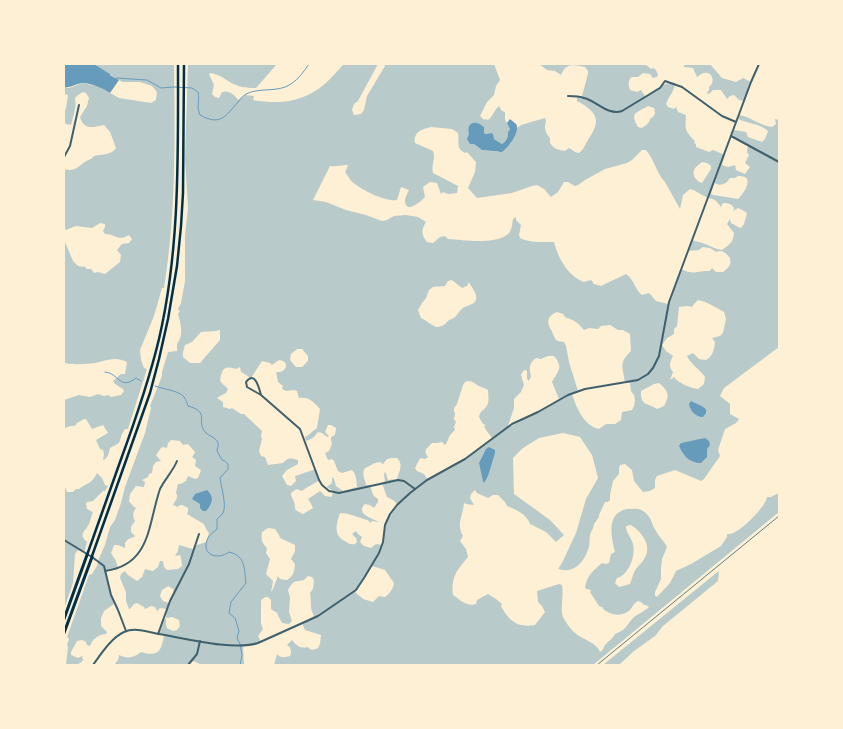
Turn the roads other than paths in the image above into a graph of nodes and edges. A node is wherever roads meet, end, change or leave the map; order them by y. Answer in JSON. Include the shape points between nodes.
{"nodes":[{"id":1,"x":178,"y":64,"type":"edge"},
{"id":2,"x":184,"y":64,"type":"edge"},
{"id":3,"x":759,"y":64,"type":"edge"},
{"id":4,"x":568,"y":96,"type":"dead end"},
{"id":5,"x":79,"y":105,"type":"dead end"},
{"id":6,"x":736,"y":122,"type":"junction"},
{"id":7,"x":731,"y":136,"type":"junction"},
{"id":8,"x":64,"y":157,"type":"edge"},
{"id":9,"x":779,"y":162,"type":"edge"},
{"id":10,"x":261,"y":395,"type":"junction"},
{"id":11,"x":177,"y":461,"type":"dead end"},
{"id":12,"x":415,"y":489,"type":"junction"},
{"id":13,"x":199,"y":534,"type":"dead end"},
{"id":14,"x":64,"y":540,"type":"edge"},
{"id":15,"x":87,"y":555,"type":"junction"},
{"id":16,"x":92,"y":557,"type":"junction"},
{"id":17,"x":105,"y":571,"type":"junction"},
{"id":18,"x":64,"y":619,"type":"edge"},
{"id":19,"x":126,"y":631,"type":"junction"},
{"id":20,"x":64,"y":633,"type":"edge"},
{"id":21,"x":158,"y":634,"type":"junction"},
{"id":22,"x":200,"y":642,"type":"junction"},
{"id":23,"x":92,"y":665,"type":"edge"},
{"id":24,"x":188,"y":665,"type":"edge"}],
"edges":[{"from":1,"to":15,"type":"highway","via":[[177,202],[162,322],[139,410]]},
{"from":2,"to":16,"type":"highway","via":[[181,226],[168,319],[150,393]]},
{"from":3,"to":6,"type":"street"},
{"from":4,"to":6,"type":"street","via":[[584,98],[617,113],[660,88],[664,81],[682,87],[722,116]]},
{"from":5,"to":8,"type":"street","via":[[70,146]]},
{"from":6,"to":7,"type":"street"},
{"from":7,"to":9,"type":"street"},
{"from":7,"to":12,"type":"street","via":[[669,302],[657,362],[648,374],[638,380],[568,395],[512,424],[465,459]]},
{"from":10,"to":10,"type":"street","via":[[248,387],[248,379],[255,379]]},
{"from":10,"to":12,"type":"street","via":[[300,429],[319,480],[329,490],[344,492],[398,480]]},
{"from":11,"to":17,"type":"street","via":[[160,489],[142,548],[126,565]]},
{"from":12,"to":22,"type":"street","via":[[390,514],[380,553],[356,590],[318,616],[254,645]]},
{"from":13,"to":21,"type":"street"},
{"from":14,"to":15,"type":"street"},
{"from":15,"to":16,"type":"street"},
{"from":15,"to":18,"type":"highway"},
{"from":16,"to":17,"type":"street","via":[[102,564]]},
{"from":16,"to":20,"type":"highway"},
{"from":17,"to":19,"type":"street"},
{"from":19,"to":21,"type":"street"},
{"from":19,"to":23,"type":"street"},
{"from":21,"to":22,"type":"street"},
{"from":22,"to":24,"type":"street","via":[[197,654]]}]}
